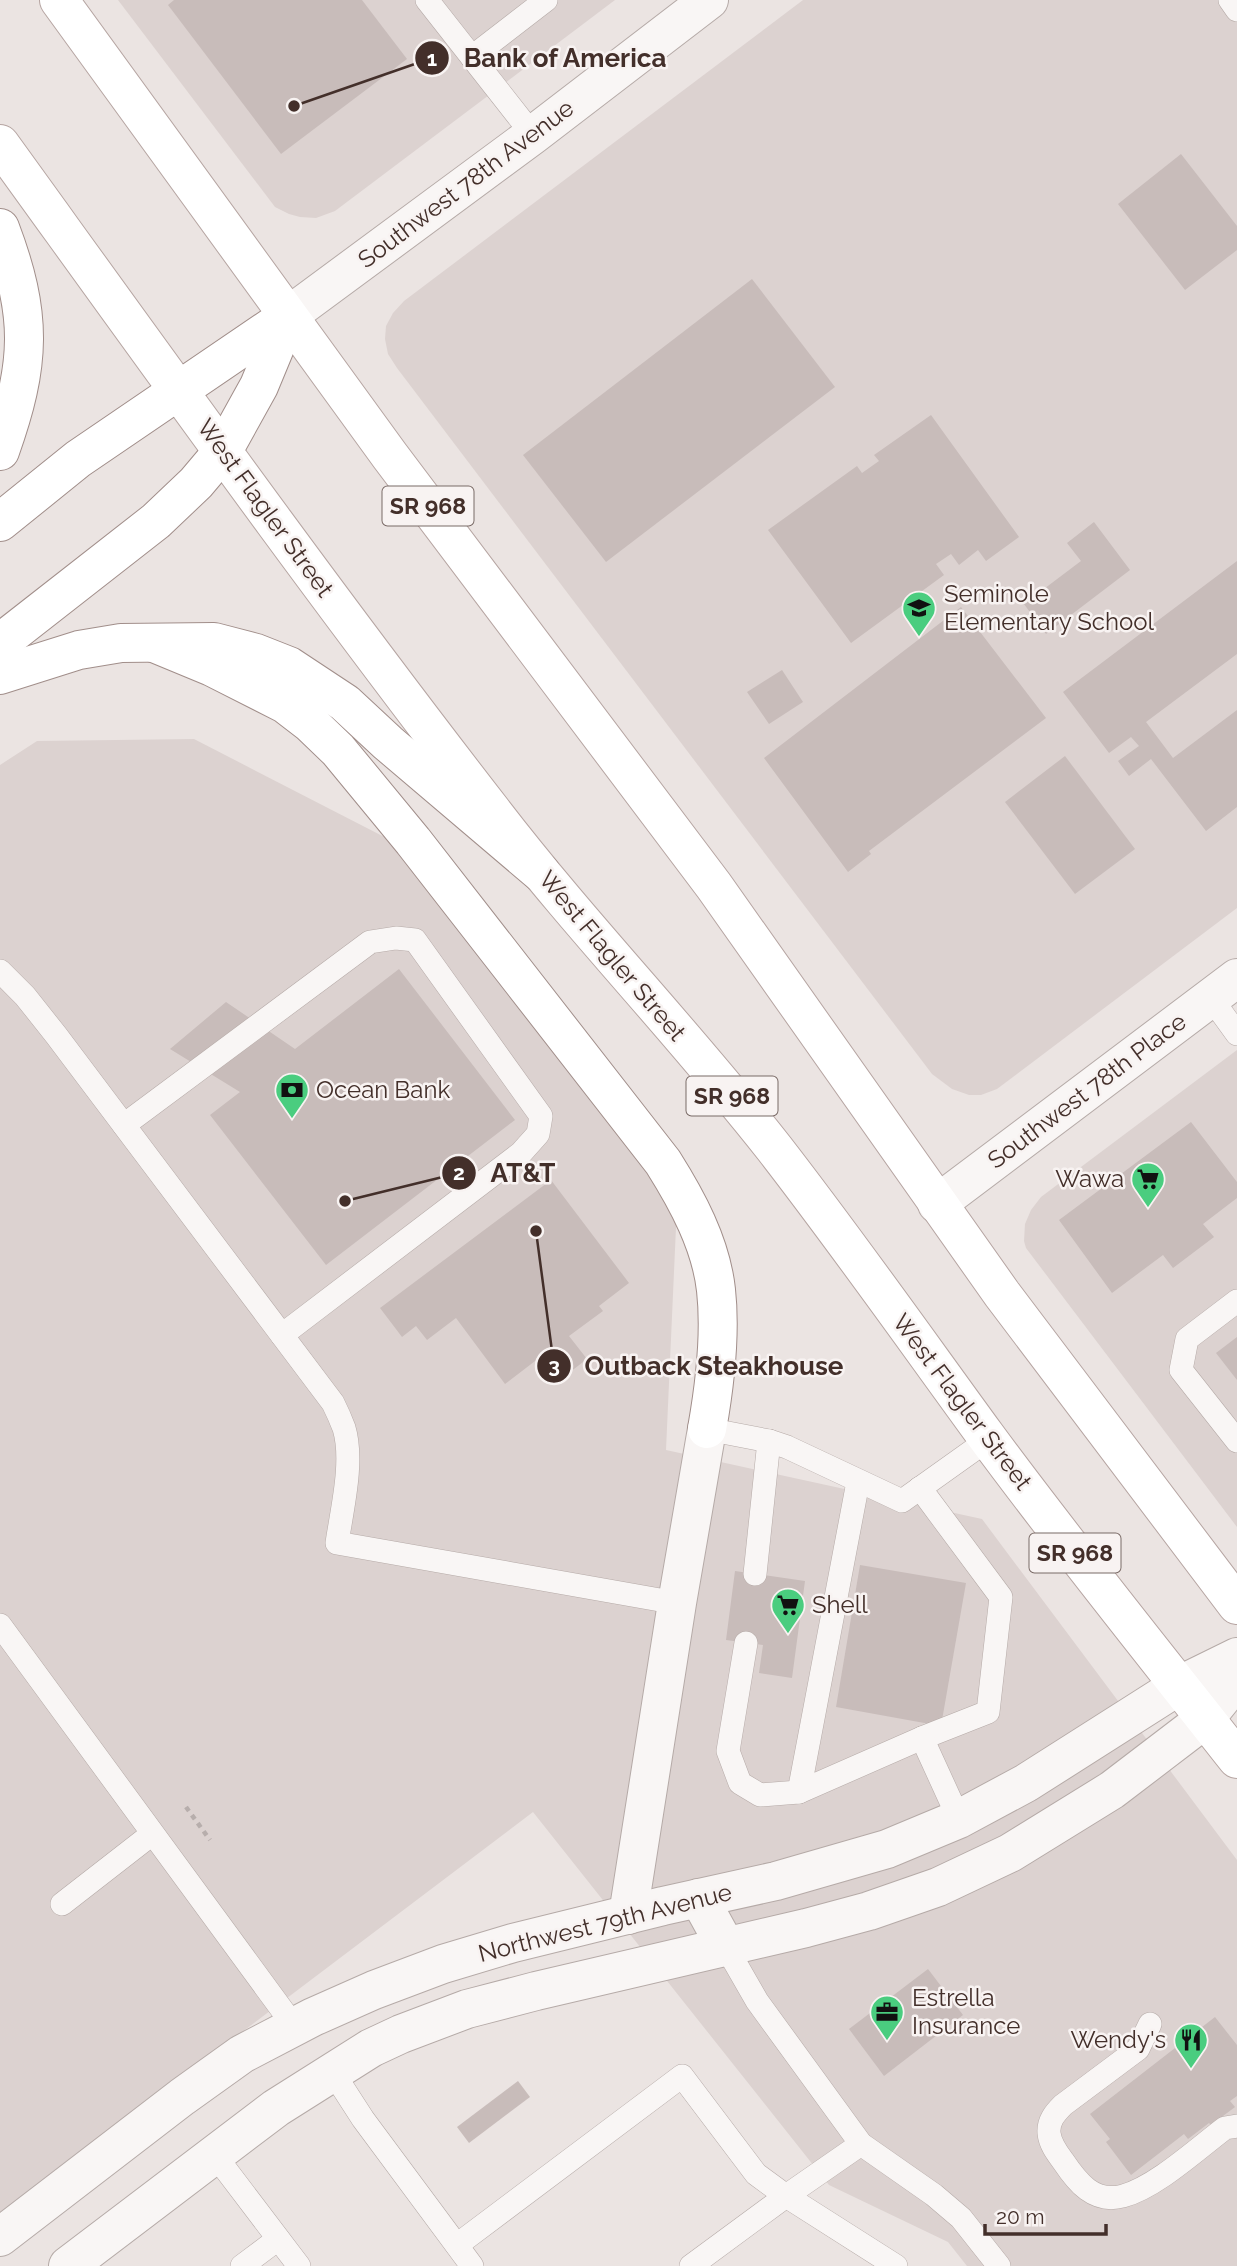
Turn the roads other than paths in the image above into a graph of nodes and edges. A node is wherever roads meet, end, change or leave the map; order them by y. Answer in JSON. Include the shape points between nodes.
{"nodes":[{"id":1,"x":59,"y":0,"type":"edge"},
{"id":2,"x":427,"y":0,"type":"edge"},
{"id":3,"x":546,"y":0,"type":"edge"},
{"id":4,"x":709,"y":0,"type":"edge"},
{"id":5,"x":1230,"y":0,"type":"edge"},
{"id":6,"x":1237,"y":10,"type":"edge"},
{"id":7,"x":472,"y":57,"type":"junction"},
{"id":8,"x":533,"y":135,"type":"junction"},
{"id":9,"x":0,"y":144,"type":"edge"},
{"id":10,"x":0,"y":228,"type":"edge"},
{"id":11,"x":288,"y":316,"type":"junction"},
{"id":12,"x":178,"y":390,"type":"junction"},
{"id":13,"x":0,"y":451,"type":"edge"},
{"id":14,"x":223,"y":451,"type":"junction"},
{"id":15,"x":0,"y":522,"type":"edge"},
{"id":16,"x":0,"y":643,"type":"edge"},
{"id":17,"x":154,"y":643,"type":"junction"},
{"id":18,"x":0,"y":675,"type":"edge"},
{"id":19,"x":541,"y":873,"type":"junction"},
{"id":20,"x":0,"y":971,"type":"edge"},
{"id":21,"x":1224,"y":988,"type":"edge"},
{"id":22,"x":1237,"y":1034,"type":"edge"},
{"id":23,"x":124,"y":1125,"type":"junction"},
{"id":24,"x":937,"y":1204,"type":"junction"},
{"id":25,"x":1237,"y":1301,"type":"edge"},
{"id":26,"x":282,"y":1335,"type":"junction"},
{"id":27,"x":707,"y":1429,"type":"junction"},
{"id":28,"x":989,"y":1439,"type":"junction"},
{"id":29,"x":769,"y":1441,"type":"junction"},
{"id":30,"x":1237,"y":1441,"type":"edge"},
{"id":31,"x":858,"y":1482,"type":"junction"},
{"id":32,"x":920,"y":1488,"type":"junction"},
{"id":33,"x":755,"y":1574,"type":"dead end"},
{"id":34,"x":677,"y":1603,"type":"junction"},
{"id":35,"x":1237,"y":1605,"type":"edge"},
{"id":36,"x":0,"y":1625,"type":"edge"},
{"id":37,"x":746,"y":1643,"type":"dead end"},
{"id":38,"x":1237,"y":1657,"type":"edge"},
{"id":39,"x":1237,"y":1679,"type":"edge"},
{"id":40,"x":1180,"y":1685,"type":"junction"},
{"id":41,"x":1205,"y":1719,"type":"junction"},
{"id":42,"x":922,"y":1738,"type":"junction"},
{"id":43,"x":1237,"y":1759,"type":"edge"},
{"id":44,"x":799,"y":1792,"type":"junction"},
{"id":45,"x":959,"y":1819,"type":"junction"},
{"id":46,"x":152,"y":1834,"type":"junction"},
{"id":47,"x":699,"y":1898,"type":"junction"},
{"id":48,"x":62,"y":1904,"type":"dead end"},
{"id":49,"x":628,"y":1915,"type":"junction"},
{"id":50,"x":726,"y":1947,"type":"junction"},
{"id":51,"x":1150,"y":2024,"type":"dead end"},
{"id":52,"x":294,"y":2026,"type":"junction"},
{"id":53,"x":332,"y":2071,"type":"junction"},
{"id":54,"x":1237,"y":2126,"type":"edge"},
{"id":55,"x":861,"y":2144,"type":"junction"},
{"id":56,"x":214,"y":2154,"type":"junction"},
{"id":57,"x":786,"y":2196,"type":"junction"},
{"id":58,"x":0,"y":2237,"type":"edge"},
{"id":59,"x":278,"y":2239,"type":"junction"},
{"id":60,"x":457,"y":2245,"type":"junction"},
{"id":61,"x":68,"y":2266,"type":"edge"},
{"id":62,"x":243,"y":2266,"type":"edge"},
{"id":63,"x":299,"y":2266,"type":"edge"},
{"id":64,"x":472,"y":2266,"type":"edge"},
{"id":65,"x":691,"y":2266,"type":"edge"},
{"id":66,"x":896,"y":2266,"type":"edge"},
{"id":67,"x":999,"y":2266,"type":"edge"}],
"edges":[{"from":1,"to":11,"type":"main road","number":"SR 968"},
{"from":2,"to":7,"type":"lane"},
{"from":3,"to":7,"type":"lane"},
{"from":4,"to":8,"type":"street","name":"Southwest 78th Avenue"},
{"from":5,"to":6,"type":"lane"},
{"from":7,"to":8,"type":"lane"},
{"from":8,"to":11,"type":"street","name":"Southwest 78th Avenue"},
{"from":9,"to":12,"type":"main road","name":"West Flagler Street","number":"SR 968"},
{"from":10,"to":13,"type":"main road","via":[[23,302],[25,343],[21,384]]},
{"from":11,"to":12,"type":"main road"},
{"from":11,"to":14,"type":"main road","via":[[259,386]]},
{"from":11,"to":24,"type":"main road","number":"SR 968","via":[[714,886]]},
{"from":12,"to":14,"type":"main road","name":"West Flagler Street","number":"SR 968"},
{"from":12,"to":15,"type":"main road","via":[[78,459]]},
{"from":14,"to":16,"type":"main road","via":[[156,521]]},
{"from":14,"to":19,"type":"main road","name":"West Flagler Street","number":"SR 968"},
{"from":17,"to":18,"type":"main road","via":[[79,650]]},
{"from":17,"to":19,"type":"main road","via":[[214,642],[289,666],[345,703]]},
{"from":17,"to":27,"type":"main road","via":[[285,704],[338,750],[663,1162],[693,1215],[716,1288],[715,1363]]},
{"from":19,"to":28,"type":"main road","name":"West Flagler Street","number":"SR 968","via":[[774,1148]]},
{"from":20,"to":23,"type":"lane","via":[[25,996]]},
{"from":21,"to":22,"type":"lane"},
{"from":21,"to":24,"type":"street","name":"Southwest 78th Place"},
{"from":23,"to":26,"type":"lane"},
{"from":23,"to":26,"type":"lane","via":[[370,942],[415,940],[541,1116],[538,1134],[521,1153]]},
{"from":24,"to":35,"type":"main road","number":"SR 968"},
{"from":25,"to":30,"type":"lane","via":[[1187,1339],[1181,1370]]},
{"from":26,"to":34,"type":"lane","via":[[333,1403],[345,1430],[348,1454],[337,1543]]},
{"from":27,"to":29,"type":"lane"},
{"from":27,"to":34,"type":"street"},
{"from":28,"to":32,"type":"lane"},
{"from":28,"to":40,"type":"main road","name":"West Flagler Street","number":"SR 968"},
{"from":29,"to":31,"type":"lane"},
{"from":29,"to":33,"type":"lane"},
{"from":31,"to":32,"type":"lane","via":[[902,1501]]},
{"from":31,"to":44,"type":"lane"},
{"from":32,"to":42,"type":"lane","via":[[1001,1597],[988,1712]]},
{"from":34,"to":49,"type":"street"},
{"from":36,"to":46,"type":"lane"},
{"from":37,"to":44,"type":"lane","via":[[728,1751],[740,1783],[760,1795]]},
{"from":38,"to":40,"type":"street","name":"Northwest 79th Avenue"},
{"from":39,"to":41,"type":"street","name":"Northwest 79th Avenue"},
{"from":40,"to":41,"type":"main road","name":"West Flagler Street","number":"SR 968"},
{"from":40,"to":45,"type":"street","name":"Northwest 79th Avenue","via":[[1026,1783]]},
{"from":41,"to":43,"type":"main road","name":"West Flagler Street","number":"SR 968"},
{"from":41,"to":50,"type":"street","name":"Northwest 79th Avenue","via":[[1096,1801],[977,1870],[869,1911]]},
{"from":42,"to":44,"type":"lane"},
{"from":42,"to":45,"type":"lane"},
{"from":45,"to":47,"type":"street","name":"Northwest 79th Avenue","via":[[852,1861]]},
{"from":46,"to":48,"type":"lane"},
{"from":46,"to":52,"type":"lane"},
{"from":47,"to":49,"type":"street","name":"Northwest 79th Avenue"},
{"from":47,"to":50,"type":"street"},
{"from":49,"to":52,"type":"street","name":"Northwest 79th Avenue","via":[[443,1965]]},
{"from":50,"to":53,"type":"street","name":"Northwest 79th Avenue","via":[[467,2009],[401,2034]]},
{"from":50,"to":55,"type":"lane","via":[[757,2001]]},
{"from":51,"to":54,"type":"lane","via":[[1138,2049],[1052,2116],[1051,2143],[1081,2186],[1092,2193],[1121,2197],[1140,2189],[1225,2128]]},
{"from":52,"to":58,"type":"street","name":"Northwest 79th Avenue","via":[[242,2054],[182,2097]]},
{"from":53,"to":56,"type":"street","name":"Northwest 79th Avenue"},
{"from":53,"to":60,"type":"lane"},
{"from":55,"to":57,"type":"lane"},
{"from":55,"to":67,"type":"lane","via":[[961,2218]]},
{"from":56,"to":59,"type":"lane"},
{"from":56,"to":61,"type":"street","name":"Northwest 79th Avenue"},
{"from":57,"to":60,"type":"lane","via":[[756,2174],[682,2076]]},
{"from":57,"to":65,"type":"lane"},
{"from":57,"to":66,"type":"lane"},
{"from":59,"to":62,"type":"lane"},
{"from":59,"to":63,"type":"lane"},
{"from":60,"to":64,"type":"lane"}]}
